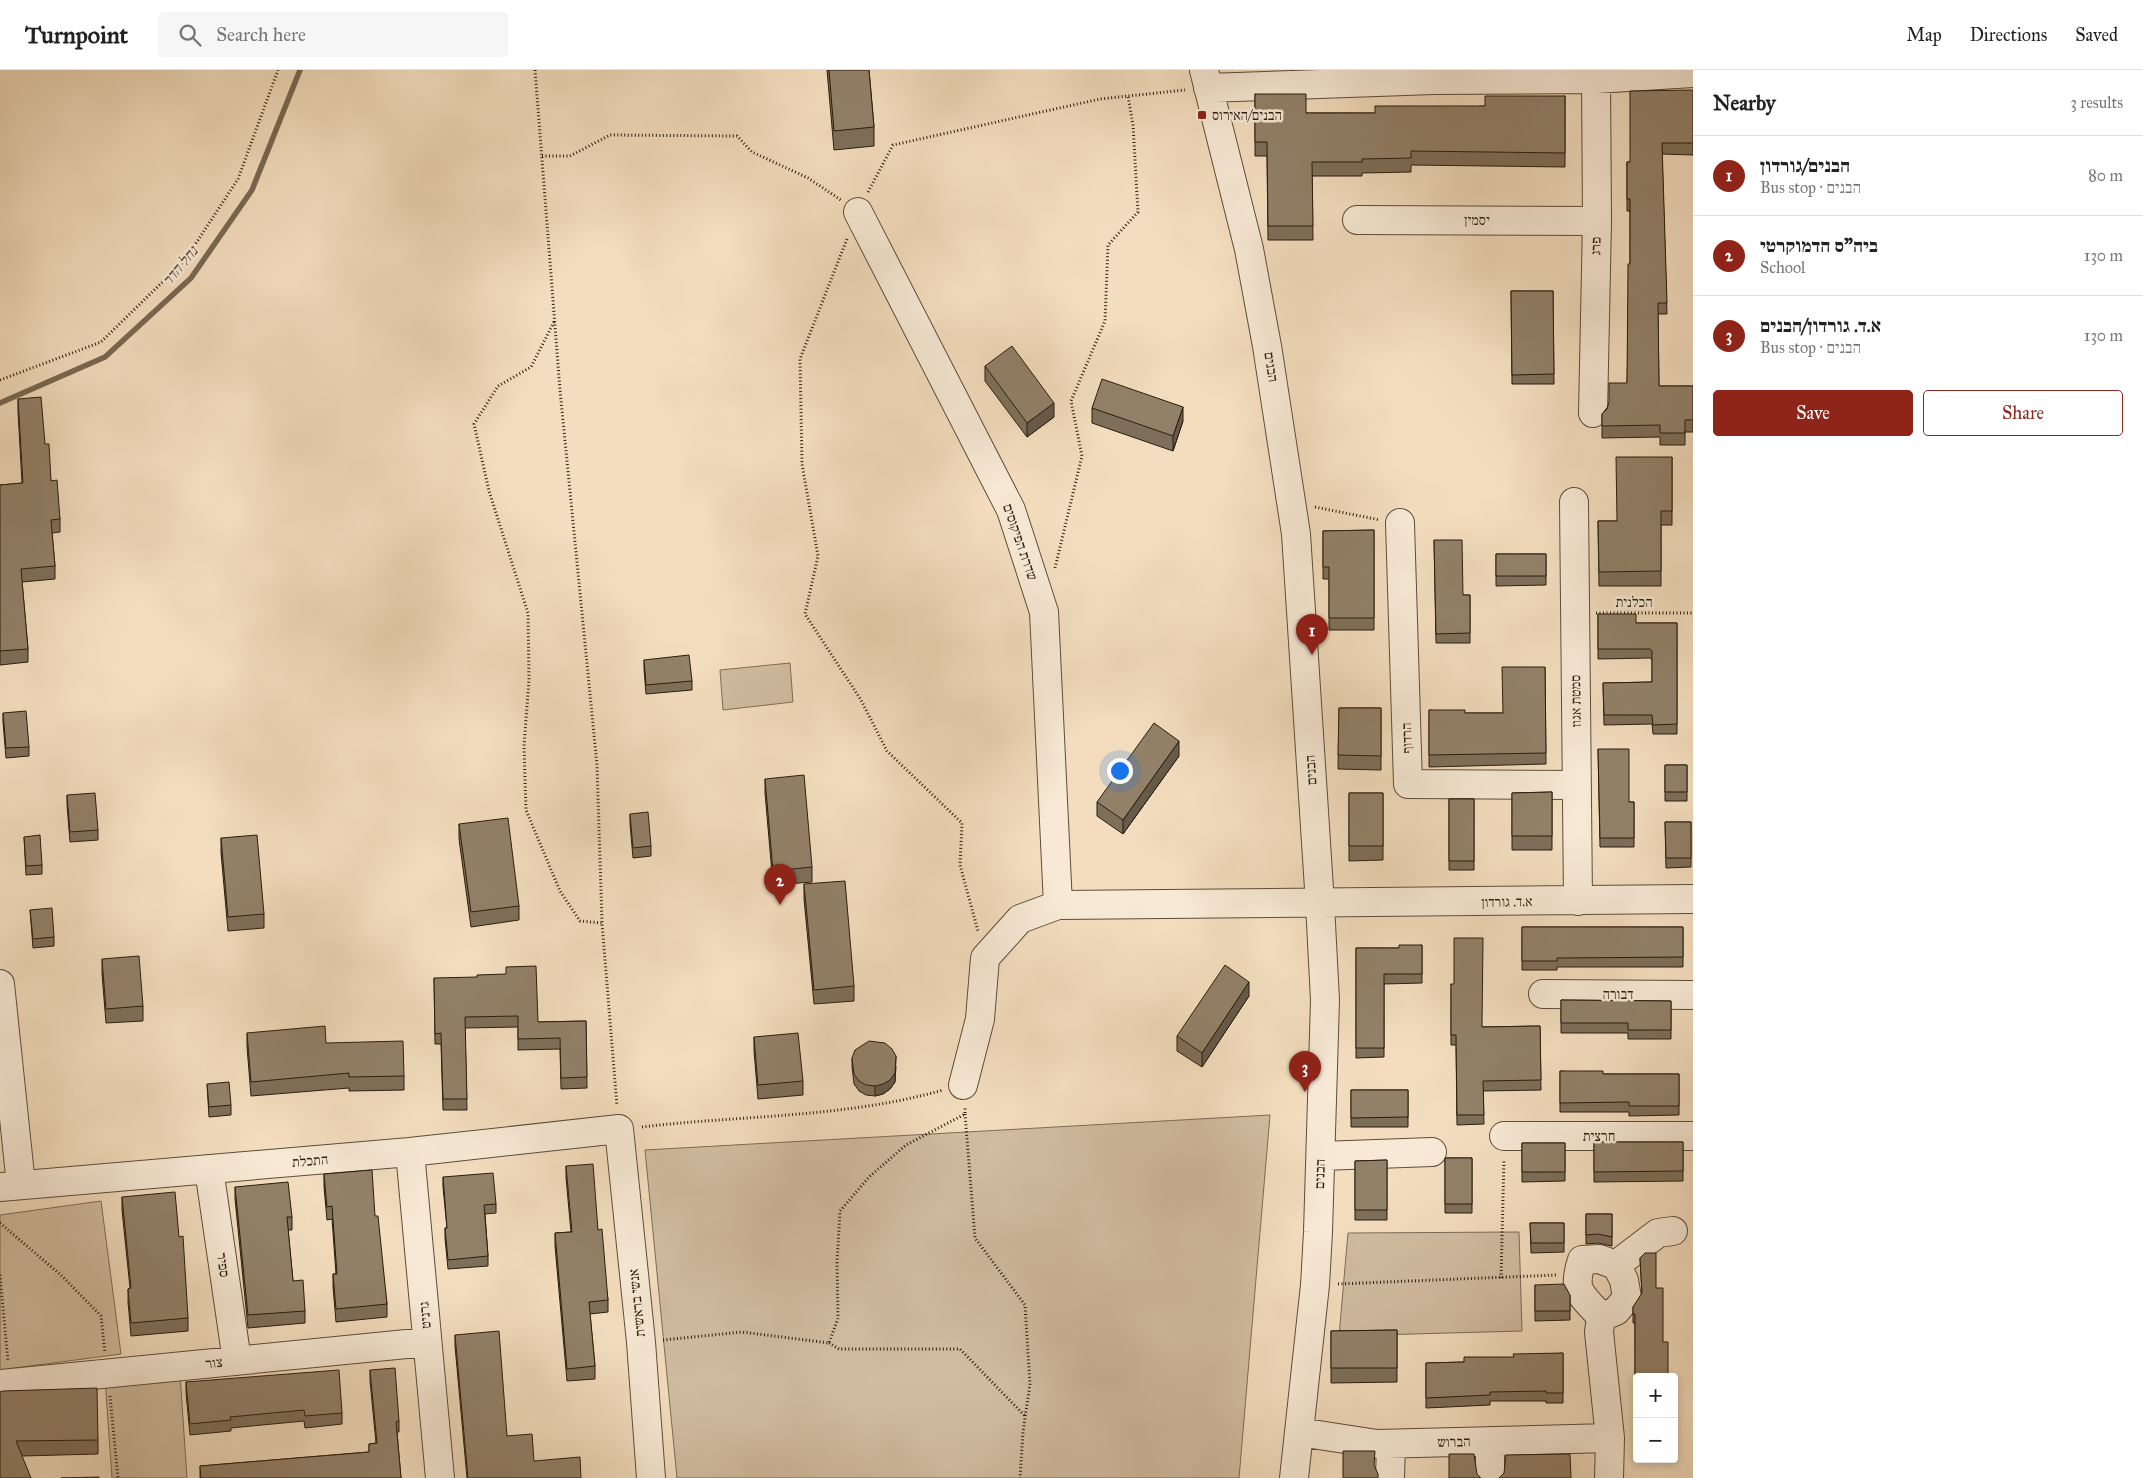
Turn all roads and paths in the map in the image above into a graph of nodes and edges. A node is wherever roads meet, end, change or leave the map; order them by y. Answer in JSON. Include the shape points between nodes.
{"nodes":[{"id":1,"x":278,"y":70,"type":"edge"},
{"id":2,"x":535,"y":70,"type":"edge"},
{"id":3,"x":1693,"y":73,"type":"edge"},
{"id":4,"x":1434,"y":75,"type":"edge"},
{"id":5,"x":1206,"y":79,"type":"edge"},
{"id":6,"x":1596,"y":79,"type":"junction"},
{"id":7,"x":1128,"y":96,"type":"junction"},
{"id":8,"x":542,"y":156,"type":"junction"},
{"id":9,"x":858,"y":212,"type":"junction"},
{"id":10,"x":1357,"y":220,"type":"dead end"},
{"id":11,"x":1596,"y":221,"type":"junction"},
{"id":12,"x":555,"y":321,"type":"junction"},
{"id":13,"x":0,"y":380,"type":"edge"},
{"id":14,"x":1593,"y":413,"type":"dead end"},
{"id":15,"x":1574,"y":502,"type":"dead end"},
{"id":16,"x":1292,"y":503,"type":"junction"},
{"id":17,"x":1400,"y":523,"type":"joint"},
{"id":18,"x":1053,"y":576,"type":"dead end"},
{"id":19,"x":1693,"y":612,"type":"edge"},
{"id":20,"x":1575,"y":613,"type":"junction"},
{"id":21,"x":1577,"y":785,"type":"junction"},
{"id":22,"x":1693,"y":899,"type":"edge"},
{"id":23,"x":1578,"y":901,"type":"junction"},
{"id":24,"x":1320,"y":904,"type":"junction"},
{"id":25,"x":1058,"y":905,"type":"junction"},
{"id":26,"x":602,"y":923,"type":"junction"},
{"id":27,"x":985,"y":958,"type":"junction"},
{"id":28,"x":0,"y":984,"type":"edge"},
{"id":29,"x":1542,"y":994,"type":"dead end"},
{"id":30,"x":1693,"y":995,"type":"edge"},
{"id":31,"x":963,"y":1084,"type":"junction"},
{"id":32,"x":965,"y":1114,"type":"junction"},
{"id":33,"x":619,"y":1129,"type":"junction"},
{"id":34,"x":1504,"y":1136,"type":"joint"},
{"id":35,"x":1693,"y":1136,"type":"edge"},
{"id":36,"x":410,"y":1152,"type":"junction"},
{"id":37,"x":1432,"y":1152,"type":"dead end"},
{"id":38,"x":1321,"y":1156,"type":"junction"},
{"id":39,"x":209,"y":1169,"type":"junction"},
{"id":40,"x":11,"y":1186,"type":"edge"},
{"id":41,"x":0,"y":1224,"type":"edge"},
{"id":42,"x":1672,"y":1231,"type":"dead end"},
{"id":43,"x":1616,"y":1265,"type":"junction"},
{"id":44,"x":0,"y":1275,"type":"edge"},
{"id":45,"x":1577,"y":1275,"type":"junction"},
{"id":46,"x":1501,"y":1278,"type":"junction"},
{"id":47,"x":1315,"y":1285,"type":"junction"},
{"id":48,"x":1601,"y":1317,"type":"junction"},
{"id":49,"x":427,"y":1342,"type":"junction"},
{"id":50,"x":641,"y":1342,"type":"junction"},
{"id":51,"x":829,"y":1343,"type":"junction"},
{"id":52,"x":237,"y":1361,"type":"junction"},
{"id":53,"x":108,"y":1374,"type":"junction"},
{"id":54,"x":5,"y":1384,"type":"edge"},
{"id":55,"x":1025,"y":1416,"type":"junction"},
{"id":56,"x":1299,"y":1432,"type":"junction"},
{"id":57,"x":1610,"y":1438,"type":"junction"},
{"id":58,"x":1490,"y":1441,"type":"junction"},
{"id":59,"x":1391,"y":1444,"type":"junction"},
{"id":60,"x":118,"y":1478,"type":"edge"},
{"id":61,"x":440,"y":1478,"type":"edge"},
{"id":62,"x":651,"y":1478,"type":"edge"},
{"id":63,"x":1020,"y":1478,"type":"edge"},
{"id":64,"x":1294,"y":1478,"type":"edge"},
{"id":65,"x":1390,"y":1478,"type":"edge"},
{"id":66,"x":1490,"y":1478,"type":"edge"},
{"id":67,"x":1609,"y":1478,"type":"edge"}],
"edges":[{"from":1,"to":13,"type":"path","via":[[238,179],[185,260],[101,342]]},
{"from":2,"to":8,"type":"path"},
{"from":3,"to":6,"type":"street"},
{"from":4,"to":5,"type":"street"},
{"from":4,"to":6,"type":"street"},
{"from":5,"to":7,"type":"path"},
{"from":5,"to":16,"type":"street","name":"הבנים","via":[[1249,249],[1268,346]]},
{"from":6,"to":11,"type":"street","name":"פרג"},
{"from":7,"to":9,"type":"path","via":[[1100,99],[893,145]]},
{"from":7,"to":18,"type":"path","via":[[1138,212],[1108,245],[1105,321],[1071,401],[1082,456]]},
{"from":8,"to":9,"type":"path","via":[[570,156],[610,135],[737,136],[752,152],[808,178]]},
{"from":8,"to":12,"type":"path"},
{"from":9,"to":25,"type":"street","name":"שדרת הפיקוסים","via":[[1011,510],[1044,612]]},
{"from":9,"to":27,"type":"path","via":[[800,359],[802,464],[818,556],[805,614],[861,700],[887,751],[962,823],[960,866]]},
{"from":10,"to":11,"type":"street","name":"יסמין"},
{"from":11,"to":14,"type":"street","name":"פרג"},
{"from":12,"to":26,"type":"path","via":[[597,765]]},
{"from":12,"to":26,"type":"path","via":[[531,367],[498,386],[474,424],[489,491],[528,613],[529,680],[524,746],[526,810],[560,891],[580,921]]},
{"from":15,"to":20,"type":"street","name":"סמטת אגוז"},
{"from":16,"to":17,"type":"path"},
{"from":16,"to":24,"type":"street","name":"הבנים"},
{"from":17,"to":21,"type":"street","name":"הרדוף","via":[[1408,784]]},
{"from":19,"to":20,"type":"path","name":"הכלנית"},
{"from":20,"to":21,"type":"street","name":"סמטת אגוז"},
{"from":21,"to":23,"type":"street","name":"סמטת אגוז"},
{"from":22,"to":23,"type":"street","name":"א.ד. גורדון"},
{"from":23,"to":24,"type":"street","name":"א.ד. גורדון"},
{"from":24,"to":25,"type":"street","name":"א.ד. גורדון"},
{"from":24,"to":38,"type":"street","name":"הבנים","via":[[1325,1000]]},
{"from":25,"to":27,"type":"street","via":[[1020,919]]},
{"from":26,"to":33,"type":"path"},
{"from":27,"to":31,"type":"street","via":[[980,1019]]},
{"from":28,"to":40,"type":"street"},
{"from":29,"to":30,"type":"street","name":"דבורה"},
{"from":31,"to":32,"type":"path"},
{"from":31,"to":33,"type":"path","via":[[912,1099],[821,1113]]},
{"from":32,"to":51,"type":"path","via":[[906,1145],[869,1177],[840,1210],[838,1318]]},
{"from":32,"to":55,"type":"path","via":[[975,1238],[1025,1305],[1030,1384]]},
{"from":33,"to":36,"type":"street","name":"התכלת"},
{"from":33,"to":50,"type":"street","name":"אנשי בראשית"},
{"from":34,"to":35,"type":"street","name":"חרצית"},
{"from":34,"to":46,"type":"path"},
{"from":36,"to":39,"type":"street","name":"התכלת"},
{"from":36,"to":49,"type":"street","name":"גרניט"},
{"from":37,"to":38,"type":"street"},
{"from":38,"to":47,"type":"street","name":"הבנים"},
{"from":39,"to":40,"type":"street","name":"התכלת"},
{"from":39,"to":52,"type":"street","name":"ספיר"},
{"from":41,"to":53,"type":"path","via":[[62,1276],[102,1316]]},
{"from":42,"to":43,"type":"street","via":[[1658,1233]]},
{"from":43,"to":45,"type":"street","via":[[1599,1258],[1582,1260]]},
{"from":43,"to":48,"type":"street","via":[[1624,1280],[1627,1298],[1616,1311]]},
{"from":44,"to":54,"type":"path"},
{"from":45,"to":46,"type":"path"},
{"from":45,"to":48,"type":"street","via":[[1579,1294]]},
{"from":46,"to":47,"type":"path"},
{"from":47,"to":56,"type":"street","name":"הבנים"},
{"from":48,"to":57,"type":"street","via":[[1599,1332]]},
{"from":49,"to":52,"type":"street","name":"צור"},
{"from":49,"to":61,"type":"street","name":"גרניט"},
{"from":50,"to":51,"type":"path","via":[[742,1332]]},
{"from":50,"to":62,"type":"street","name":"אנשי בראשית"},
{"from":51,"to":55,"type":"path","via":[[839,1349],[960,1349]]},
{"from":52,"to":53,"type":"street","name":"צור"},
{"from":53,"to":54,"type":"street","name":"צור"},
{"from":53,"to":60,"type":"path"},
{"from":55,"to":63,"type":"path"},
{"from":56,"to":59,"type":"street","name":"הברוש"},
{"from":56,"to":64,"type":"street","name":"הבנים"},
{"from":57,"to":58,"type":"street","name":"הברוש"},
{"from":57,"to":67,"type":"street"},
{"from":58,"to":59,"type":"street","name":"הברוש"},
{"from":58,"to":66,"type":"street"},
{"from":59,"to":65,"type":"street"}]}
